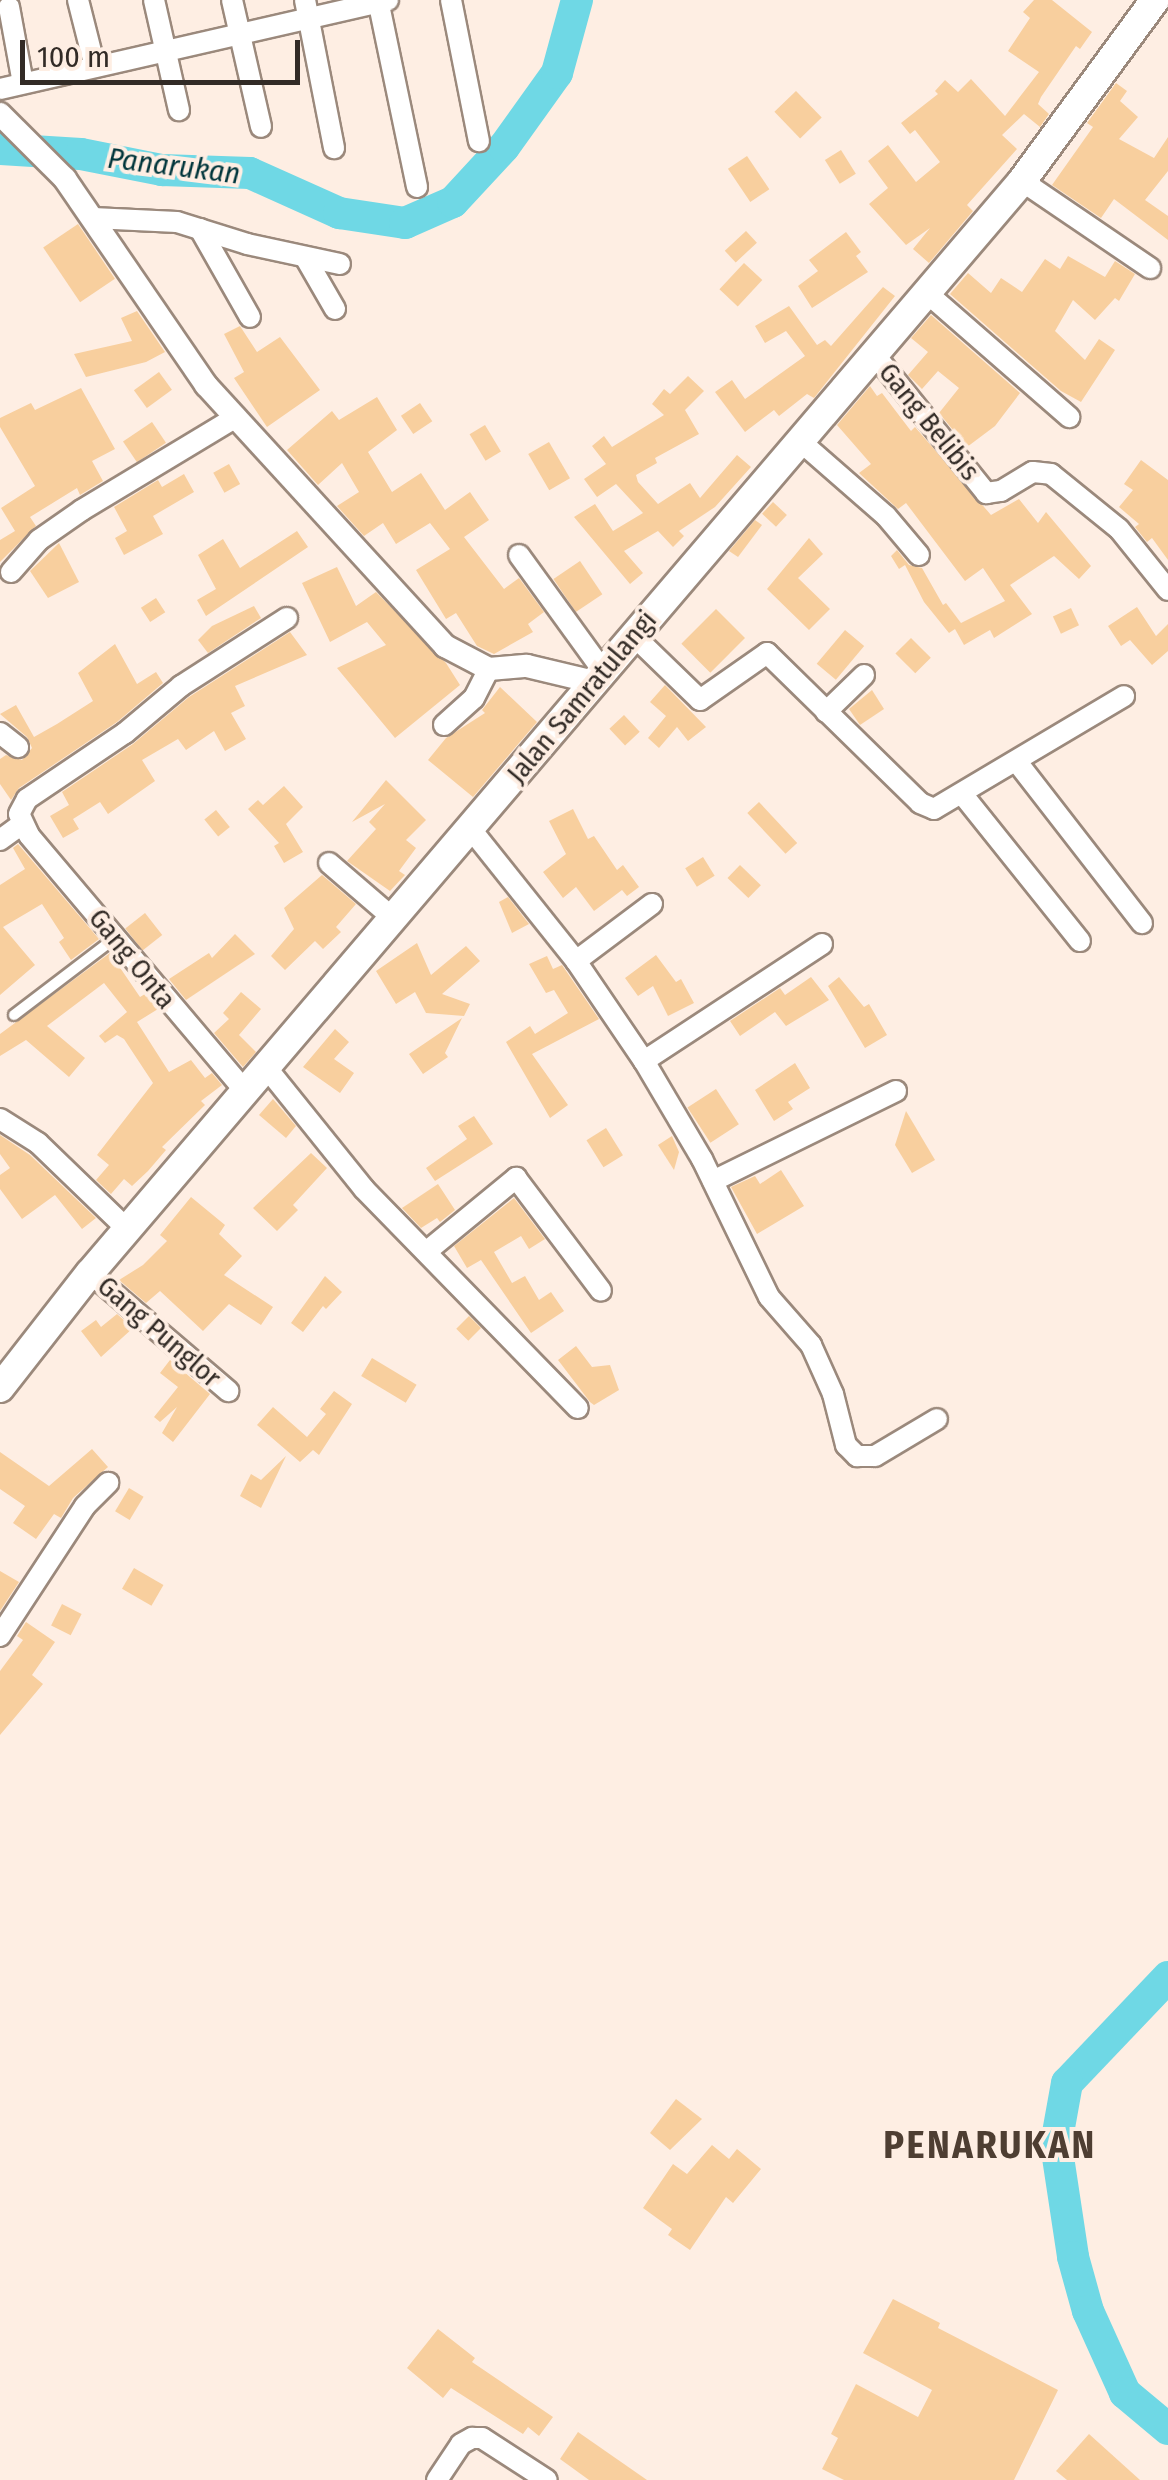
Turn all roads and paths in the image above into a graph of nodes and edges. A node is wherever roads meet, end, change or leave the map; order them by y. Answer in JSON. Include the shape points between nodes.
{"nodes":[{"id":1,"x":78,"y":0,"type":"edge"},
{"id":2,"x":154,"y":0,"type":"edge"},
{"id":3,"x":232,"y":0,"type":"edge"},
{"id":4,"x":451,"y":0,"type":"edge"},
{"id":5,"x":1155,"y":0,"type":"edge"},
{"id":6,"x":382,"y":1,"type":"edge"},
{"id":7,"x":8,"y":6,"type":"dead end"},
{"id":8,"x":308,"y":9,"type":"edge"},
{"id":9,"x":240,"y":34,"type":"junction"},
{"id":10,"x":166,"y":50,"type":"junction"},
{"id":11,"x":95,"y":67,"type":"junction"},
{"id":12,"x":23,"y":84,"type":"junction"},
{"id":13,"x":0,"y":89,"type":"edge"},
{"id":14,"x":179,"y":110,"type":"dead end"},
{"id":15,"x":0,"y":114,"type":"edge"},
{"id":16,"x":261,"y":127,"type":"dead end"},
{"id":17,"x":479,"y":141,"type":"dead end"},
{"id":18,"x":334,"y":148,"type":"dead end"},
{"id":19,"x":1022,"y":181,"type":"junction"},
{"id":20,"x":417,"y":187,"type":"dead end"},
{"id":21,"x":92,"y":218,"type":"junction"},
{"id":22,"x":200,"y":229,"type":"junction"},
{"id":23,"x":305,"y":257,"type":"junction"},
{"id":24,"x":340,"y":264,"type":"dead end"},
{"id":25,"x":1150,"y":268,"type":"dead end"},
{"id":26,"x":926,"y":293,"type":"junction"},
{"id":27,"x":335,"y":309,"type":"dead end"},
{"id":28,"x":250,"y":316,"type":"dead end"},
{"id":29,"x":874,"y":354,"type":"junction"},
{"id":30,"x":236,"y":417,"type":"junction"},
{"id":31,"x":1069,"y":417,"type":"dead end"},
{"id":32,"x":800,"y":441,"type":"junction"},
{"id":33,"x":519,"y":554,"type":"dead end"},
{"id":34,"x":920,"y":555,"type":"dead end"},
{"id":35,"x":11,"y":572,"type":"dead end"},
{"id":36,"x":1168,"y":590,"type":"edge"},
{"id":37,"x":287,"y":618,"type":"dead end"},
{"id":38,"x":634,"y":636,"type":"junction"},
{"id":39,"x":489,"y":669,"type":"junction"},
{"id":40,"x":864,"y":674,"type":"dead end"},
{"id":41,"x":599,"y":677,"type":"junction"},
{"id":42,"x":1124,"y":696,"type":"dead end"},
{"id":43,"x":826,"y":712,"type":"junction"},
{"id":44,"x":444,"y":726,"type":"dead end"},
{"id":45,"x":0,"y":733,"type":"edge"},
{"id":46,"x":18,"y":747,"type":"dead end"},
{"id":47,"x":1017,"y":762,"type":"junction"},
{"id":48,"x":963,"y":795,"type":"junction"},
{"id":49,"x":22,"y":824,"type":"junction"},
{"id":50,"x":470,"y":828,"type":"junction"},
{"id":51,"x":0,"y":840,"type":"edge"},
{"id":52,"x":329,"y":863,"type":"dead end"},
{"id":53,"x":652,"y":904,"type":"dead end"},
{"id":54,"x":393,"y":918,"type":"junction"},
{"id":55,"x":1142,"y":923,"type":"dead end"},
{"id":56,"x":115,"y":938,"type":"junction"},
{"id":57,"x":1080,"y":941,"type":"dead end"},
{"id":58,"x":822,"y":944,"type":"dead end"},
{"id":59,"x":576,"y":961,"type":"junction"},
{"id":60,"x":14,"y":1014,"type":"dead end"},
{"id":61,"x":644,"y":1060,"type":"junction"},
{"id":62,"x":266,"y":1067,"type":"junction"},
{"id":63,"x":896,"y":1090,"type":"dead end"},
{"id":64,"x":245,"y":1091,"type":"junction"},
{"id":65,"x":0,"y":1120,"type":"edge"},
{"id":66,"x":713,"y":1181,"type":"junction"},
{"id":67,"x":127,"y":1230,"type":"junction"},
{"id":68,"x":426,"y":1252,"type":"junction"},
{"id":69,"x":90,"y":1273,"type":"junction"},
{"id":70,"x":601,"y":1291,"type":"dead end"},
{"id":71,"x":0,"y":1388,"type":"edge"},
{"id":72,"x":228,"y":1391,"type":"dead end"},
{"id":73,"x":578,"y":1408,"type":"dead end"},
{"id":74,"x":937,"y":1419,"type":"dead end"},
{"id":75,"x":108,"y":1483,"type":"dead end"},
{"id":76,"x":0,"y":1636,"type":"edge"},
{"id":77,"x":437,"y":2480,"type":"edge"},
{"id":78,"x":548,"y":2480,"type":"edge"}],
"edges":[{"from":1,"to":11,"type":"street"},
{"from":2,"to":10,"type":"street"},
{"from":3,"to":9,"type":"street"},
{"from":4,"to":17,"type":"street"},
{"from":5,"to":19,"type":"main road","name":"Jalan Samratulangi"},
{"from":6,"to":8,"type":"street"},
{"from":6,"to":20,"type":"street"},
{"from":7,"to":12,"type":"street"},
{"from":8,"to":9,"type":"street"},
{"from":8,"to":18,"type":"street"},
{"from":9,"to":10,"type":"street"},
{"from":9,"to":16,"type":"street"},
{"from":10,"to":11,"type":"street"},
{"from":10,"to":14,"type":"street"},
{"from":11,"to":12,"type":"street"},
{"from":12,"to":13,"type":"street"},
{"from":15,"to":21,"type":"street","via":[[30,139]]},
{"from":19,"to":25,"type":"street"},
{"from":19,"to":26,"type":"main road","name":"Jalan Samratulangi"},
{"from":21,"to":22,"type":"street"},
{"from":21,"to":30,"type":"street","via":[[192,367]]},
{"from":22,"to":23,"type":"street"},
{"from":22,"to":28,"type":"street"},
{"from":23,"to":24,"type":"street"},
{"from":23,"to":27,"type":"street"},
{"from":26,"to":29,"type":"main road","name":"Jalan Samratulangi"},
{"from":26,"to":31,"type":"street"},
{"from":29,"to":32,"type":"main road","name":"Jalan Samratulangi"},
{"from":29,"to":36,"type":"street","name":"Gang Belibis","via":[[986,492],[1033,472],[1050,474],[1119,529]]},
{"from":30,"to":35,"type":"street","via":[[68,520]]},
{"from":30,"to":39,"type":"street","via":[[445,646]]},
{"from":32,"to":34,"type":"street"},
{"from":32,"to":38,"type":"main road","name":"Jalan Samratulangi"},
{"from":33,"to":41,"type":"street"},
{"from":37,"to":49,"type":"street","via":[[27,799]]},
{"from":38,"to":41,"type":"main road","name":"Jalan Samratulangi"},
{"from":38,"to":43,"type":"street","via":[[700,700],[763,652]]},
{"from":39,"to":41,"type":"street","via":[[527,666]]},
{"from":39,"to":44,"type":"street","via":[[474,698]]},
{"from":40,"to":43,"type":"street"},
{"from":41,"to":50,"type":"main road","name":"Jalan Samratulangi"},
{"from":42,"to":47,"type":"street"},
{"from":43,"to":48,"type":"street","via":[[928,808]]},
{"from":45,"to":46,"type":"street"},
{"from":47,"to":48,"type":"street"},
{"from":47,"to":55,"type":"street"},
{"from":48,"to":57,"type":"street"},
{"from":49,"to":51,"type":"street"},
{"from":49,"to":56,"type":"street","name":"Gang Onta"},
{"from":50,"to":54,"type":"main road","name":"Jalan Samratulangi"},
{"from":50,"to":59,"type":"street"},
{"from":52,"to":54,"type":"street"},
{"from":53,"to":59,"type":"street"},
{"from":54,"to":62,"type":"main road","name":"Jalan Samratulangi"},
{"from":56,"to":60,"type":"lane"},
{"from":56,"to":64,"type":"street","name":"Gang Onta"},
{"from":58,"to":61,"type":"street"},
{"from":59,"to":61,"type":"street"},
{"from":61,"to":66,"type":"street"},
{"from":62,"to":64,"type":"main road","name":"Jalan Samratulangi"},
{"from":62,"to":68,"type":"street","via":[[364,1189]]},
{"from":63,"to":66,"type":"street"},
{"from":64,"to":67,"type":"main road","name":"Jalan Samratulangi"},
{"from":65,"to":67,"type":"street","via":[[38,1143]]},
{"from":66,"to":74,"type":"street","via":[[768,1297],[817,1356],[852,1452],[875,1456]]},
{"from":67,"to":69,"type":"main road","name":"Jalan Samratulangi"},
{"from":68,"to":70,"type":"street","via":[[516,1178]]},
{"from":68,"to":73,"type":"street"},
{"from":69,"to":71,"type":"main road","name":"Jalan Samratulangi"},
{"from":69,"to":72,"type":"street","name":"Gang Punglor"},
{"from":75,"to":76,"type":"street"},
{"from":77,"to":78,"type":"street","via":[[472,2438]]}]}
